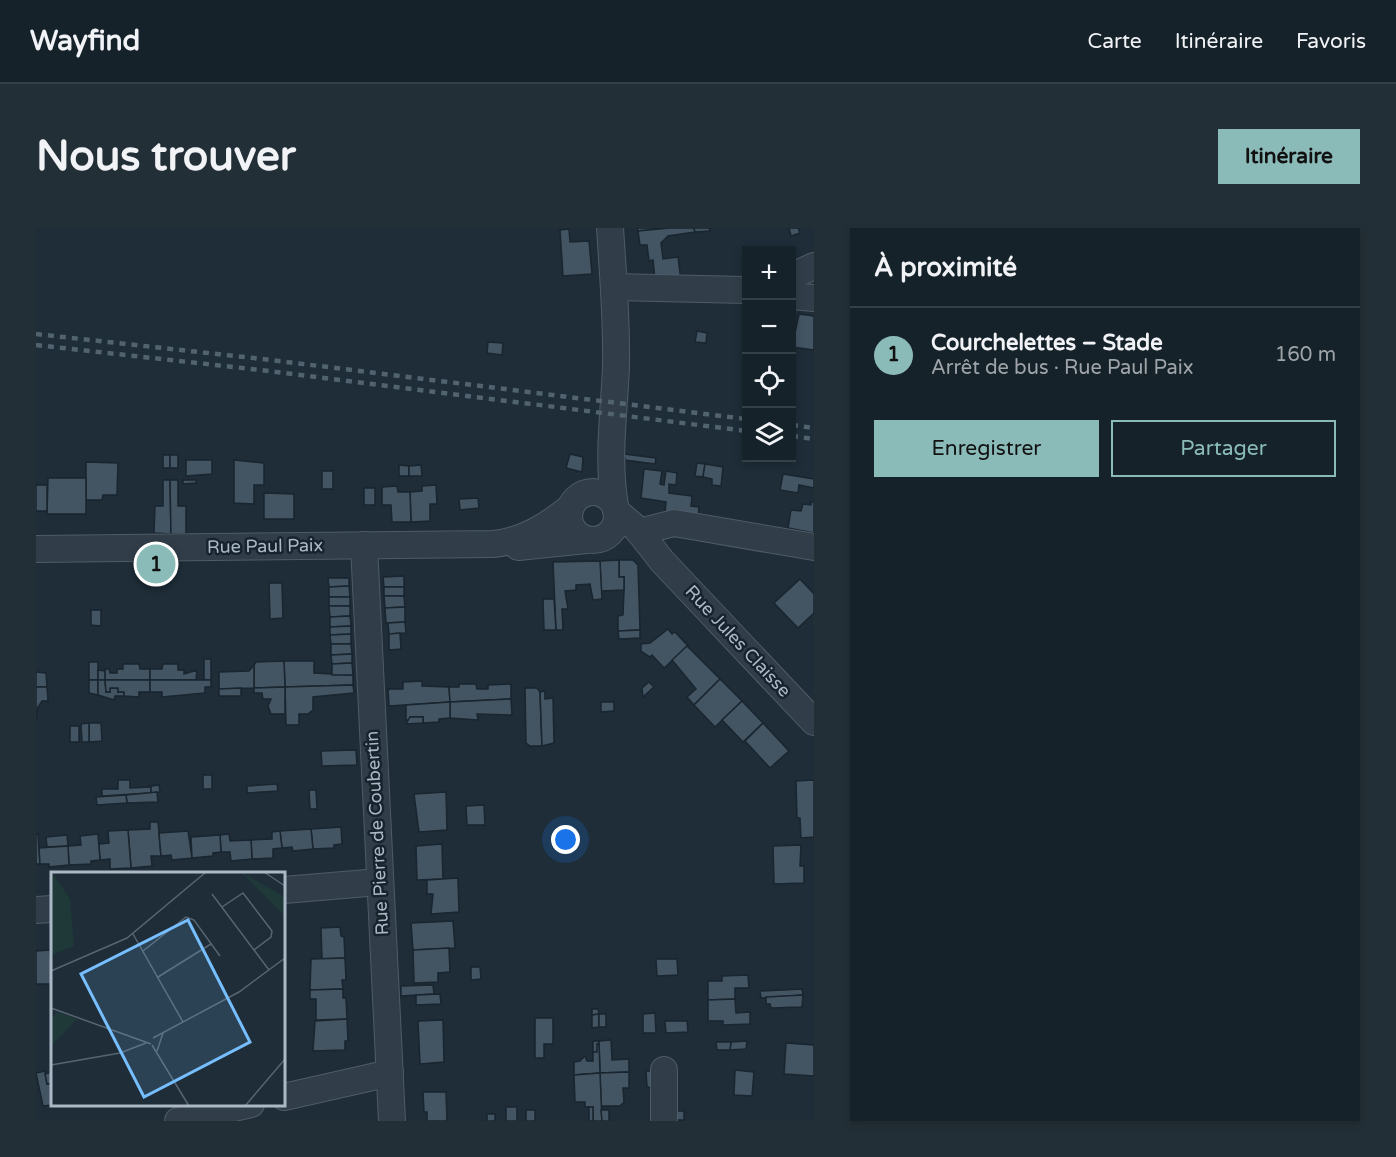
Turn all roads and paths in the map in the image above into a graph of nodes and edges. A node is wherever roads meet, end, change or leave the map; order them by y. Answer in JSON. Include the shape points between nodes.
{"nodes":[{"id":1,"x":610,"y":228,"type":"edge"},
{"id":2,"x":814,"y":266,"type":"edge"},
{"id":3,"x":796,"y":274,"type":"edge"},
{"id":4,"x":614,"y":287,"type":"junction"},
{"id":5,"x":742,"y":291,"type":"edge"},
{"id":6,"x":796,"y":296,"type":"edge"},
{"id":7,"x":814,"y":298,"type":"edge"},
{"id":8,"x":611,"y":418,"type":"junction"},
{"id":9,"x":576,"y":501,"type":"junction"},
{"id":10,"x":616,"y":508,"type":"junction"},
{"id":11,"x":639,"y":532,"type":"junction"},
{"id":12,"x":594,"y":539,"type":"junction"},
{"id":13,"x":494,"y":544,"type":"junction"},
{"id":14,"x":364,"y":545,"type":"junction"},
{"id":15,"x":814,"y":547,"type":"edge"},
{"id":16,"x":36,"y":549,"type":"edge"},
{"id":17,"x":662,"y":561,"type":"junction"},
{"id":18,"x":814,"y":722,"type":"edge"},
{"id":19,"x":379,"y":882,"type":"junction"},
{"id":20,"x":285,"y":890,"type":"edge"},
{"id":21,"x":51,"y":909,"type":"edge"},
{"id":22,"x":36,"y":910,"type":"edge"},
{"id":23,"x":664,"y":1070,"type":"dead end"},
{"id":24,"x":390,"y":1073,"type":"junction"},
{"id":25,"x":285,"y":1097,"type":"edge"},
{"id":26,"x":242,"y":1106,"type":"edge"},
{"id":27,"x":178,"y":1121,"type":"edge"},
{"id":28,"x":392,"y":1121,"type":"edge"},
{"id":29,"x":664,"y":1121,"type":"edge"}],
"edges":[{"from":1,"to":4,"type":"street"},
{"from":2,"to":3,"type":"street"},
{"from":4,"to":5,"type":"street"},
{"from":4,"to":8,"type":"street","via":[[616,368]]},
{"from":6,"to":7,"type":"street"},
{"from":8,"to":9,"type":"street","via":[[597,461]]},
{"from":8,"to":10,"type":"street","via":[[611,473]]},
{"from":9,"to":10,"type":"street","via":[[600,493]]},
{"from":9,"to":12,"type":"street","via":[[569,517],[571,527]]},
{"from":9,"to":13,"type":"street","name":"Rue Paul Paix","via":[[532,534]]},
{"from":10,"to":11,"type":"street","name":"Rue Jules Claisse"},
{"from":10,"to":12,"type":"street","via":[[613,530]]},
{"from":11,"to":15,"type":"street","via":[[674,523]]},
{"from":11,"to":17,"type":"street","name":"Rue Jules Claisse"},
{"from":12,"to":13,"type":"street","name":"Rue Paul Paix","via":[[520,547]]},
{"from":12,"to":17,"type":"street","name":"Rue Jules Claisse","via":[[638,547]]},
{"from":13,"to":14,"type":"street","name":"Rue Paul Paix"},
{"from":14,"to":16,"type":"street","name":"Rue Paul Paix"},
{"from":14,"to":19,"type":"street","name":"Rue Pierre de Coubertin"},
{"from":17,"to":18,"type":"street","name":"Rue Jules Claisse"},
{"from":19,"to":20,"type":"street"},
{"from":19,"to":24,"type":"street","name":"Rue Pierre de Coubertin"},
{"from":21,"to":22,"type":"street"},
{"from":23,"to":29,"type":"street"},
{"from":24,"to":25,"type":"street"},
{"from":24,"to":28,"type":"street","name":"Rue Pierre de Coubertin"},
{"from":26,"to":27,"type":"street"}]}
